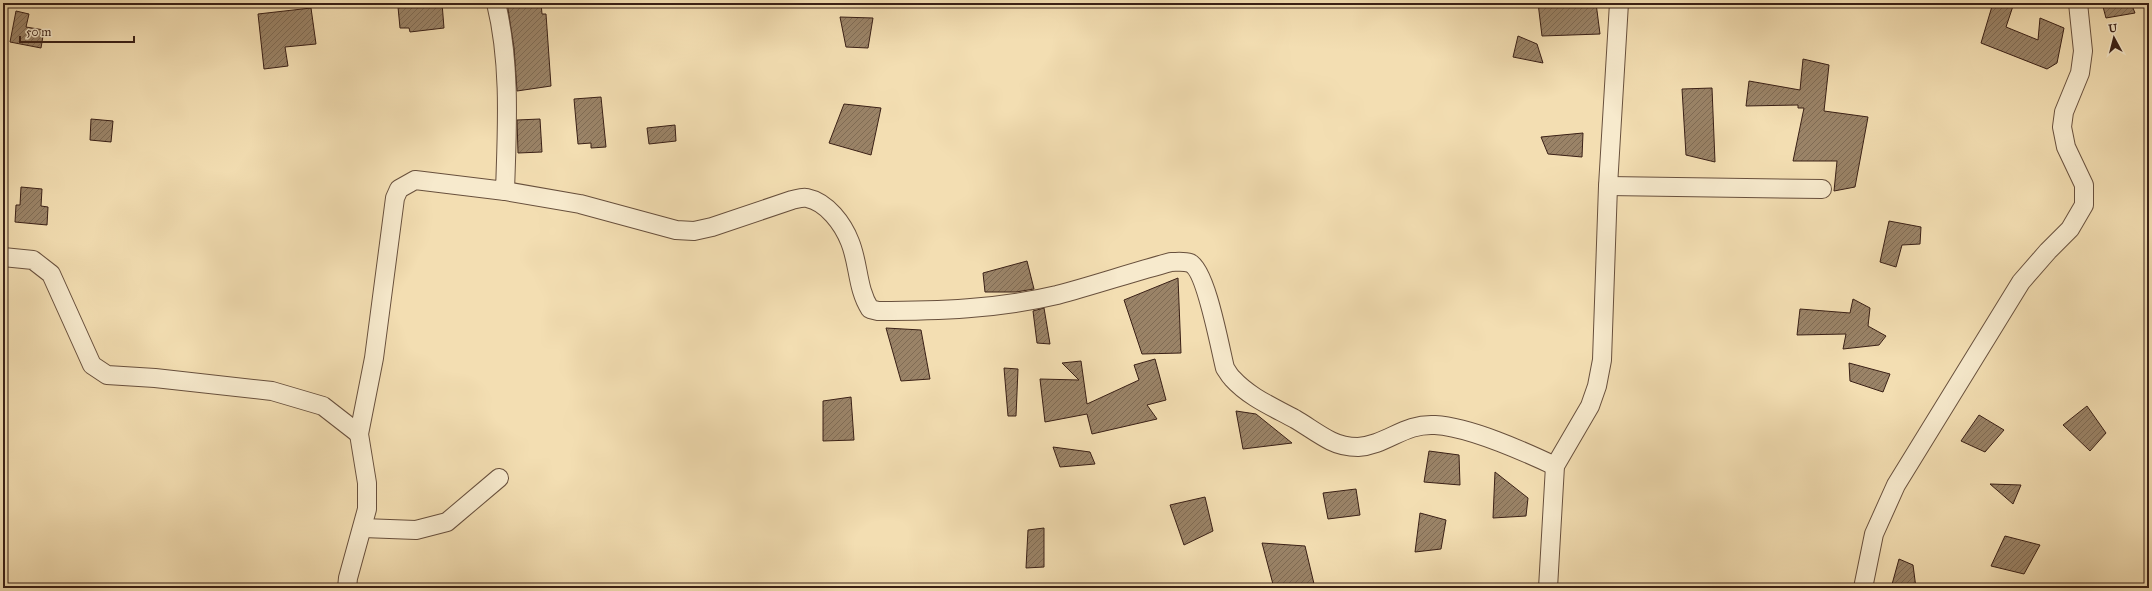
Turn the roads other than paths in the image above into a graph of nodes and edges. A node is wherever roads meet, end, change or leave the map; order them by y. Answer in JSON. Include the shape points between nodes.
{"nodes":[{"id":1,"x":496,"y":3,"type":"edge"},
{"id":2,"x":1619,"y":3,"type":"edge"},
{"id":3,"x":2078,"y":3,"type":"edge"},
{"id":4,"x":1608,"y":186,"type":"junction"},
{"id":5,"x":1822,"y":189,"type":"dead end"},
{"id":6,"x":505,"y":191,"type":"junction"},
{"id":7,"x":3,"y":257,"type":"edge"},
{"id":8,"x":359,"y":434,"type":"junction"},
{"id":9,"x":1555,"y":466,"type":"junction"},
{"id":10,"x":499,"y":478,"type":"dead end"},
{"id":11,"x":363,"y":528,"type":"junction"},
{"id":12,"x":347,"y":588,"type":"edge"},
{"id":13,"x":1548,"y":588,"type":"edge"},
{"id":14,"x":1863,"y":588,"type":"edge"}],
"edges":[{"from":1,"to":6,"type":"street","via":[[508,113]]},
{"from":2,"to":4,"type":"street"},
{"from":3,"to":14,"type":"street","via":[[2083,51],[2080,73],[2064,112],[2062,127],[2066,147],[2084,185],[2084,205],[2070,229],[2021,282],[1896,485],[1874,534]]},
{"from":4,"to":5,"type":"street"},
{"from":4,"to":9,"type":"street","via":[[1602,353],[1597,386],[1590,406]]},
{"from":6,"to":8,"type":"street","via":[[415,180],[399,189],[395,198],[374,358]]},
{"from":6,"to":9,"type":"street","via":[[580,204],[676,230],[694,231],[806,197],[832,211],[850,241],[864,299],[870,309],[878,312],[959,310],[1021,302],[1057,295],[1171,262],[1190,263],[1198,270],[1206,287],[1225,368],[1231,377],[1261,402],[1345,446],[1367,446],[1384,441],[1401,430],[1414,426],[1435,425],[1454,428],[1523,451]]},
{"from":7,"to":8,"type":"street","via":[[33,260],[51,274],[92,365],[107,375],[272,391],[323,406]]},
{"from":8,"to":11,"type":"street","via":[[367,483],[367,509]]},
{"from":9,"to":13,"type":"street"},
{"from":10,"to":11,"type":"street","via":[[447,522],[416,530]]},
{"from":11,"to":12,"type":"street"}]}
